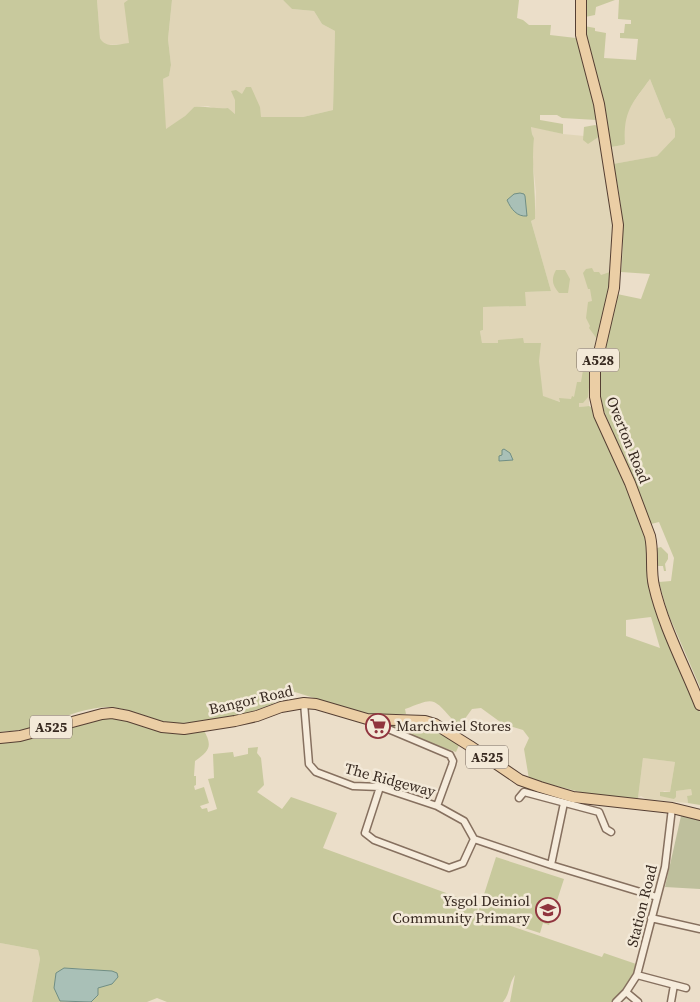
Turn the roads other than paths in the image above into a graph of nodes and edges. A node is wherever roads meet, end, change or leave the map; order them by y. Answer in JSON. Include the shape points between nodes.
{"nodes":[{"id":1,"x":581,"y":0,"type":"edge"},
{"id":2,"x":304,"y":703,"type":"junction"},
{"id":3,"x":700,"y":705,"type":"edge"},
{"id":4,"x":386,"y":728,"type":"dead end"},
{"id":5,"x":0,"y":738,"type":"edge"},
{"id":6,"x":380,"y":787,"type":"junction"},
{"id":7,"x":519,"y":798,"type":"dead end"},
{"id":8,"x":564,"y":803,"type":"junction"},
{"id":9,"x":437,"y":806,"type":"junction"},
{"id":10,"x":672,"y":808,"type":"junction"},
{"id":11,"x":700,"y":815,"type":"edge"},
{"id":12,"x":612,"y":832,"type":"dead end"},
{"id":13,"x":474,"y":839,"type":"junction"},
{"id":14,"x":551,"y":865,"type":"junction"},
{"id":15,"x":657,"y":897,"type":"junction"},
{"id":16,"x":651,"y":918,"type":"junction"},
{"id":17,"x":700,"y":929,"type":"edge"},
{"id":18,"x":637,"y":975,"type":"junction"},
{"id":19,"x":674,"y":985,"type":"junction"},
{"id":20,"x":686,"y":988,"type":"dead end"},
{"id":21,"x":626,"y":992,"type":"junction"},
{"id":22,"x":616,"y":1002,"type":"edge"},
{"id":23,"x":638,"y":1002,"type":"edge"},
{"id":24,"x":671,"y":1002,"type":"edge"}],
"edges":[{"from":1,"to":3,"type":"main road","name":"Overton Road","number":"A528","via":[[581,35],[599,104],[618,225],[614,288],[595,370],[595,397],[599,415],[650,536],[657,597]]},
{"from":2,"to":5,"type":"main road","name":"Bangor Road","number":"A525","via":[[236,722],[184,729],[162,727],[112,713],[102,714],[20,736]]},
{"from":2,"to":6,"type":"street","name":"The Ridgeway","via":[[311,767],[353,786]]},
{"from":2,"to":10,"type":"main road","name":"Bangor Road","number":"A525","via":[[366,719],[416,720],[434,724],[520,780],[573,797]]},
{"from":4,"to":9,"type":"street","via":[[392,735],[450,755],[452,765]]},
{"from":6,"to":9,"type":"street","name":"The Ridgeway"},
{"from":6,"to":13,"type":"street","via":[[365,833],[374,840],[449,868],[463,863]]},
{"from":7,"to":8,"type":"street","via":[[523,791]]},
{"from":8,"to":12,"type":"street","via":[[599,812],[606,829]]},
{"from":8,"to":14,"type":"street"},
{"from":9,"to":13,"type":"street","name":"The Ridgeway","via":[[464,821]]},
{"from":10,"to":11,"type":"main road","name":"Bangor Road","number":"A525"},
{"from":10,"to":15,"type":"street","name":"Station Road","via":[[665,867]]},
{"from":13,"to":14,"type":"street"},
{"from":14,"to":15,"type":"street"},
{"from":15,"to":16,"type":"street","name":"Station Road"},
{"from":16,"to":17,"type":"street"},
{"from":16,"to":18,"type":"street","name":"Station Road"},
{"from":18,"to":19,"type":"street"},
{"from":18,"to":21,"type":"street","name":"Station Road"},
{"from":19,"to":20,"type":"street"},
{"from":19,"to":24,"type":"street"},
{"from":21,"to":22,"type":"street","name":"Station Road"},
{"from":21,"to":23,"type":"street"}]}
